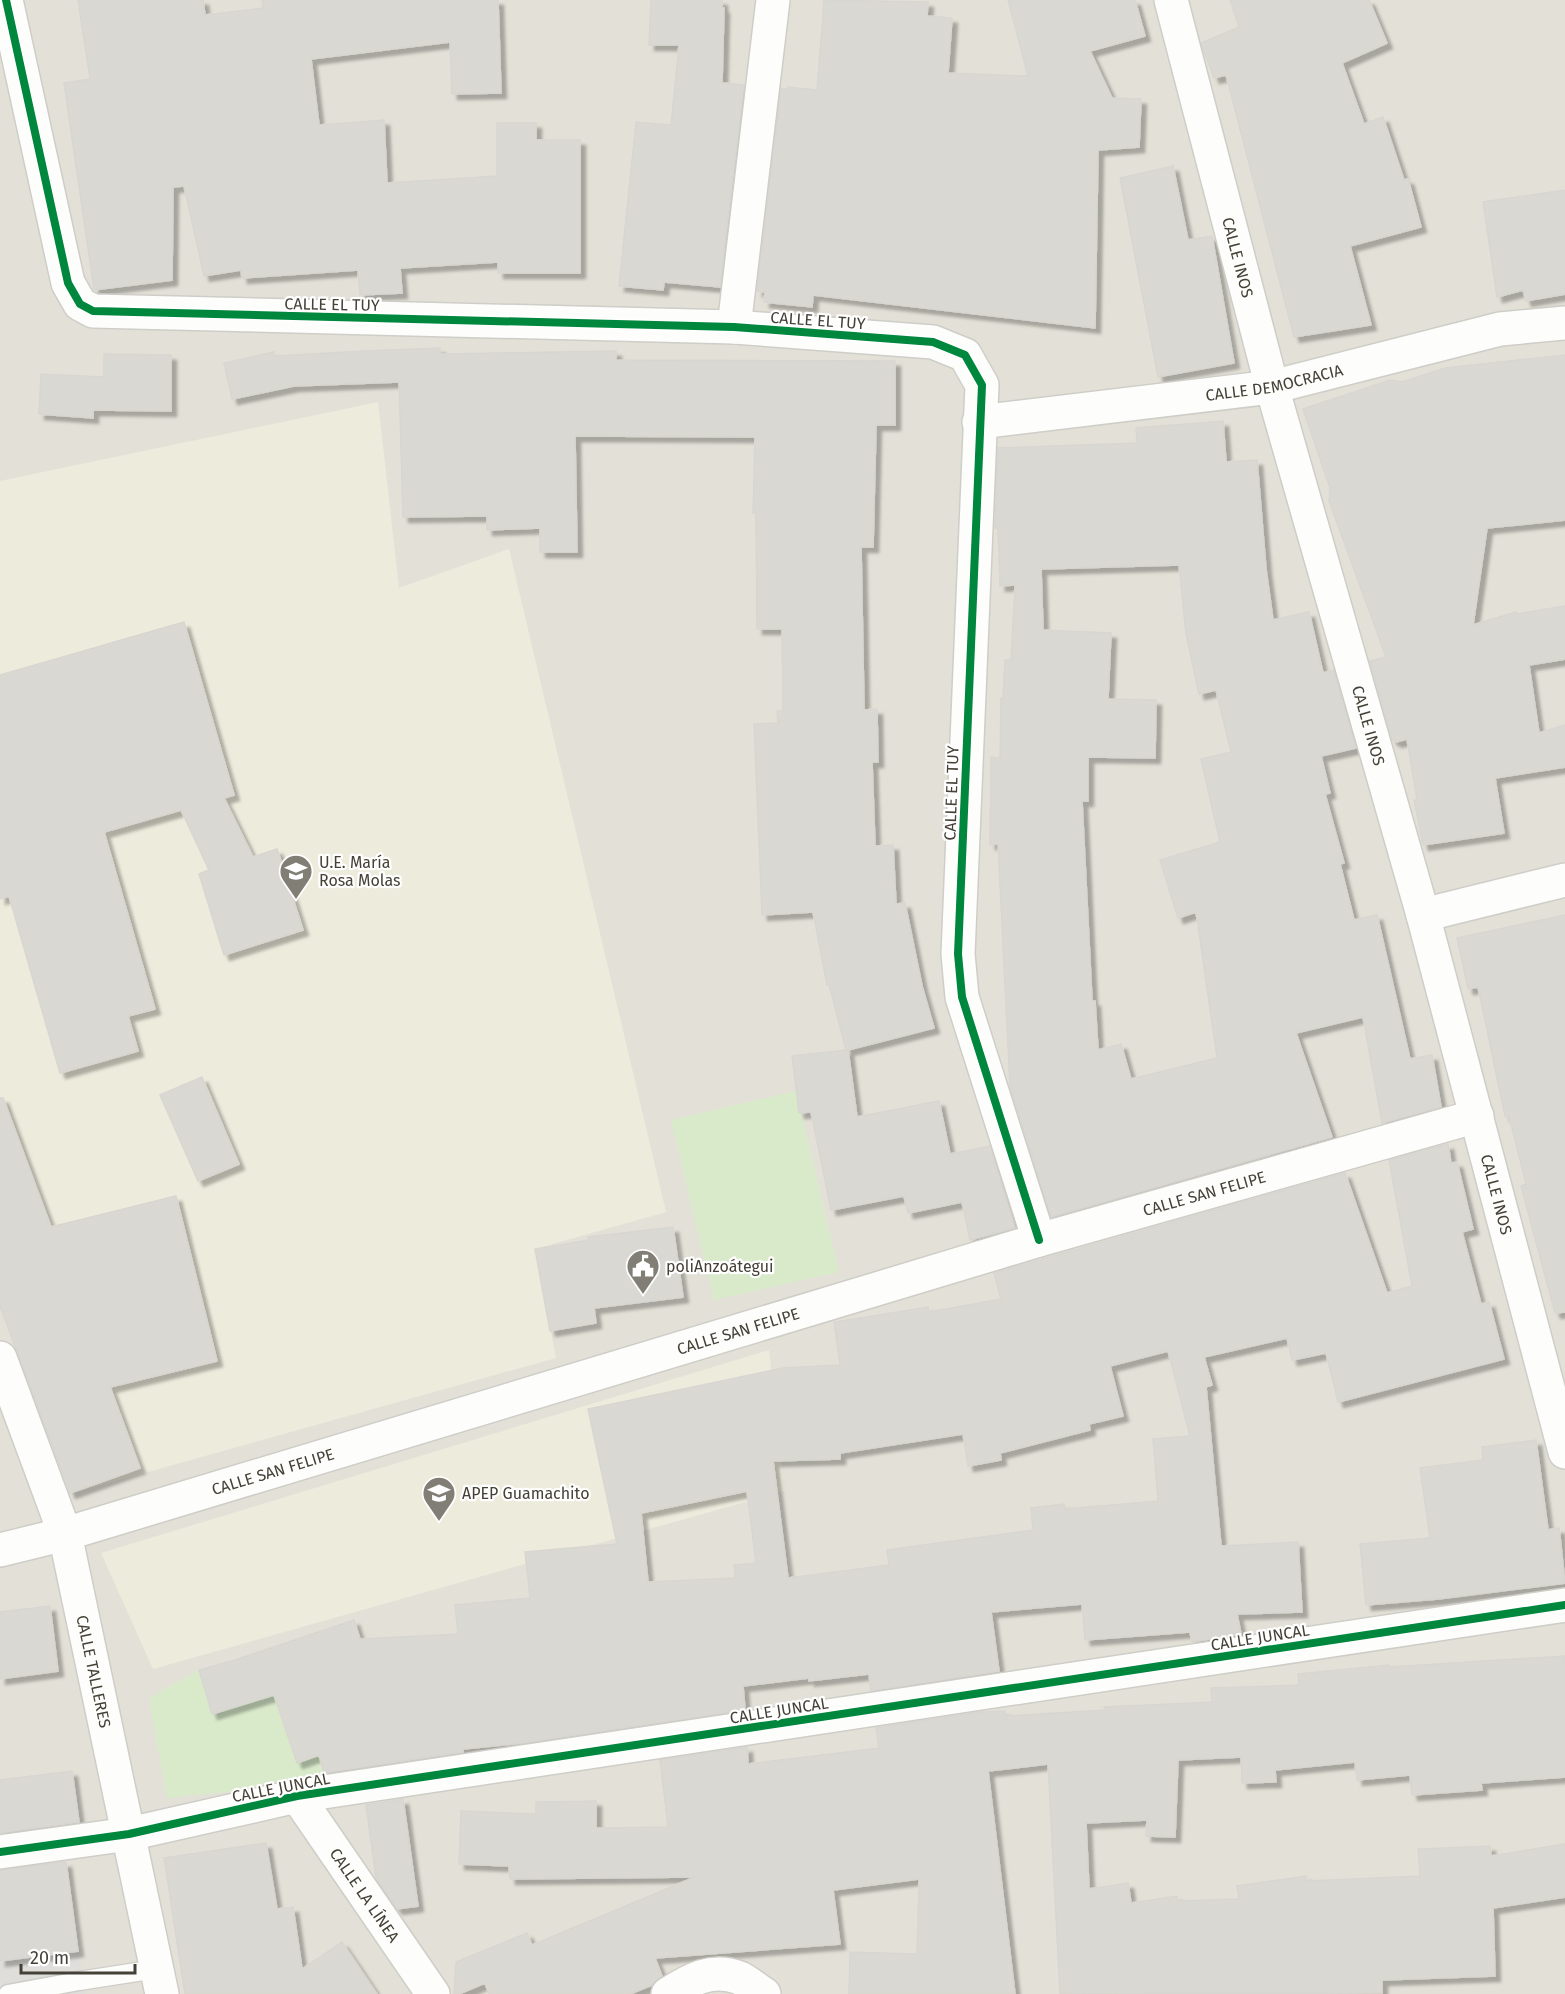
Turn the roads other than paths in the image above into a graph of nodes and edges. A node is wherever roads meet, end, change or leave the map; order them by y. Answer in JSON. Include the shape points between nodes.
{"nodes":[{"id":1,"x":6,"y":0,"type":"edge"},
{"id":2,"x":773,"y":0,"type":"edge"},
{"id":3,"x":1171,"y":0,"type":"edge"},
{"id":4,"x":1565,"y":323,"type":"edge"},
{"id":5,"x":734,"y":327,"type":"junction"},
{"id":6,"x":1272,"y":387,"type":"junction"},
{"id":7,"x":979,"y":422,"type":"junction"},
{"id":8,"x":1565,"y":880,"type":"edge"},
{"id":9,"x":1423,"y":915,"type":"junction"},
{"id":10,"x":1477,"y":1116,"type":"junction"},
{"id":11,"x":1039,"y":1240,"type":"junction"},
{"id":12,"x":0,"y":1358,"type":"edge"},
{"id":13,"x":1565,"y":1452,"type":"edge"},
{"id":14,"x":64,"y":1534,"type":"junction"},
{"id":15,"x":0,"y":1550,"type":"edge"},
{"id":16,"x":1565,"y":1605,"type":"edge"},
{"id":17,"x":297,"y":1796,"type":"junction"},
{"id":18,"x":129,"y":1834,"type":"junction"},
{"id":19,"x":0,"y":1852,"type":"edge"},
{"id":20,"x":159,"y":1982,"type":"edge"},
{"id":21,"x":8,"y":1994,"type":"edge"},
{"id":22,"x":433,"y":1994,"type":"edge"},
{"id":23,"x":668,"y":1994,"type":"edge"},
{"id":24,"x":764,"y":1994,"type":"edge"}],
"edges":[{"from":1,"to":5,"type":"street","name":"CALLE EL TUY","via":[[68,284],[80,304],[93,311]]},
{"from":2,"to":5,"type":"street"},
{"from":3,"to":6,"type":"street","name":"CALLE INOS"},
{"from":4,"to":6,"type":"street","name":"CALLE DEMOCRACIA","via":[[1500,329]]},
{"from":5,"to":7,"type":"street","name":"CALLE EL TUY","via":[[933,342],[965,355],[981,386]]},
{"from":6,"to":7,"type":"street","name":"CALLE DEMOCRACIA"},
{"from":6,"to":9,"type":"street","name":"CALLE INOS"},
{"from":7,"to":11,"type":"street","name":"CALLE EL TUY","via":[[958,954],[962,997]]},
{"from":8,"to":9,"type":"street"},
{"from":9,"to":10,"type":"street","name":"CALLE INOS"},
{"from":10,"to":11,"type":"street","name":"CALLE SAN FELIPE"},
{"from":10,"to":13,"type":"street","name":"CALLE INOS"},
{"from":11,"to":14,"type":"street","name":"CALLE SAN FELIPE"},
{"from":12,"to":14,"type":"street","name":"CALLE TALLERES"},
{"from":14,"to":15,"type":"street","name":"CALLE SAN FELIPE"},
{"from":14,"to":18,"type":"street","name":"CALLE TALLERES"},
{"from":16,"to":17,"type":"street","name":"CALLE JUNCAL"},
{"from":17,"to":18,"type":"street","name":"CALLE JUNCAL"},
{"from":17,"to":22,"type":"street","name":"CALLE LA LÍNEA"},
{"from":18,"to":19,"type":"street","name":"CALLE JUNCAL"},
{"from":18,"to":20,"type":"street","name":"CALLE TALLERES"},
{"from":20,"to":21,"type":"lane","via":[[79,1981]]},
{"from":23,"to":24,"type":"street","via":[[711,1973],[739,1978]]}]}
